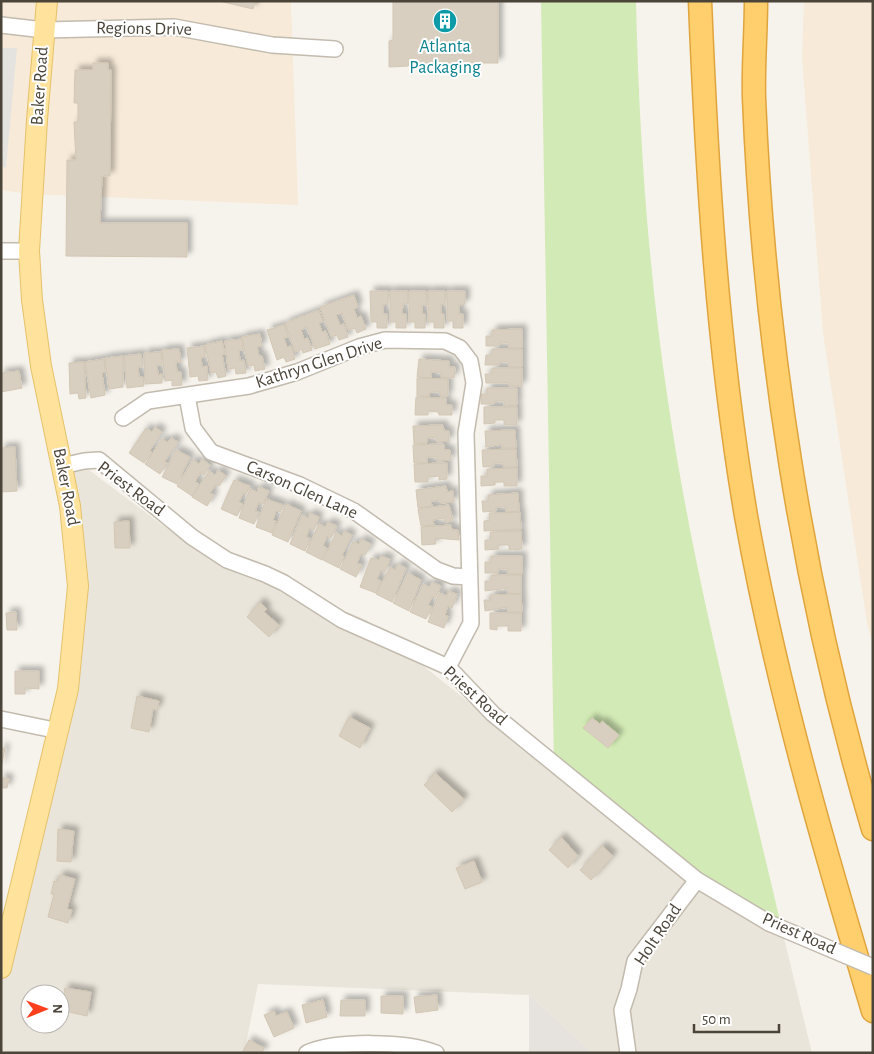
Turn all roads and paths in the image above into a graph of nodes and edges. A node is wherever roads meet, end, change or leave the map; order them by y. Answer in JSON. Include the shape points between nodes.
{"nodes":[{"id":1,"x":47,"y":1,"type":"edge"},
{"id":2,"x":700,"y":1,"type":"edge"},
{"id":3,"x":706,"y":1,"type":"edge"},
{"id":4,"x":756,"y":1,"type":"edge"},
{"id":5,"x":764,"y":1,"type":"edge"},
{"id":6,"x":1,"y":25,"type":"edge"},
{"id":7,"x":44,"y":30,"type":"junction"},
{"id":8,"x":335,"y":49,"type":"dead end"},
{"id":9,"x":754,"y":97,"type":"junction"},
{"id":10,"x":705,"y":121,"type":"junction"},
{"id":11,"x":1,"y":251,"type":"edge"},
{"id":12,"x":29,"y":251,"type":"junction"},
{"id":13,"x":187,"y":396,"type":"junction"},
{"id":14,"x":123,"y":418,"type":"dead end"},
{"id":15,"x":62,"y":466,"type":"junction"},
{"id":16,"x":469,"y":577,"type":"junction"},
{"id":17,"x":448,"y":667,"type":"junction"},
{"id":18,"x":1,"y":719,"type":"edge"},
{"id":19,"x":59,"y":731,"type":"junction"},
{"id":20,"x":873,"y":829,"type":"edge"},
{"id":21,"x":697,"y":880,"type":"junction"},
{"id":22,"x":873,"y":967,"type":"edge"},
{"id":23,"x":1,"y":968,"type":"edge"},
{"id":24,"x":873,"y":1011,"type":"edge"},
{"id":25,"x":307,"y":1053,"type":"edge"},
{"id":26,"x":436,"y":1053,"type":"edge"},
{"id":27,"x":628,"y":1053,"type":"edge"}],
"edges":[{"from":1,"to":7,"type":"main road","name":"Baker Road"},
{"from":2,"to":10,"type":"highway"},
{"from":3,"to":10,"type":"highway"},
{"from":4,"to":9,"type":"highway"},
{"from":5,"to":9,"type":"highway"},
{"from":6,"to":7,"type":"street","name":"Regions Drive"},
{"from":7,"to":8,"type":"street","name":"Regions Drive","via":[[174,27],[272,45]]},
{"from":7,"to":12,"type":"main road","name":"Baker Road"},
{"from":9,"to":20,"type":"highway","via":[[771,311],[797,499],[828,655]]},
{"from":10,"to":24,"type":"highway","via":[[720,333],[747,518],[813,810]]},
{"from":11,"to":12,"type":"street"},
{"from":12,"to":15,"type":"main road","name":"Baker Road","via":[[41,366]]},
{"from":13,"to":14,"type":"street","name":"Kathryn Glen Drive","via":[[148,401]]},
{"from":13,"to":16,"type":"street","name":"Carson Glen Lane","via":[[193,428],[211,452],[300,485],[346,507],[437,570]]},
{"from":13,"to":16,"type":"street","name":"Kathryn Glen Drive","via":[[249,386],[385,340],[445,341],[460,348],[470,361],[474,383],[466,433]]},
{"from":15,"to":17,"type":"street","name":"Priest Road","via":[[100,460],[192,537],[227,560],[284,583],[342,620]]},
{"from":15,"to":19,"type":"main road","name":"Baker Road","via":[[75,538],[78,586],[75,638]]},
{"from":16,"to":17,"type":"street","name":"Kathryn Glen Drive","via":[[470,623]]},
{"from":17,"to":21,"type":"street","name":"Priest Road","via":[[493,714]]},
{"from":18,"to":19,"type":"street"},
{"from":19,"to":23,"type":"main road","name":"Baker Road"},
{"from":21,"to":22,"type":"street","name":"Priest Road","bridge":true,"via":[[769,923]]},
{"from":21,"to":27,"type":"street","name":"Holt Road","via":[[635,961],[622,1010]]},
{"from":25,"to":26,"type":"street","via":[[344,1044],[417,1047]]}]}
